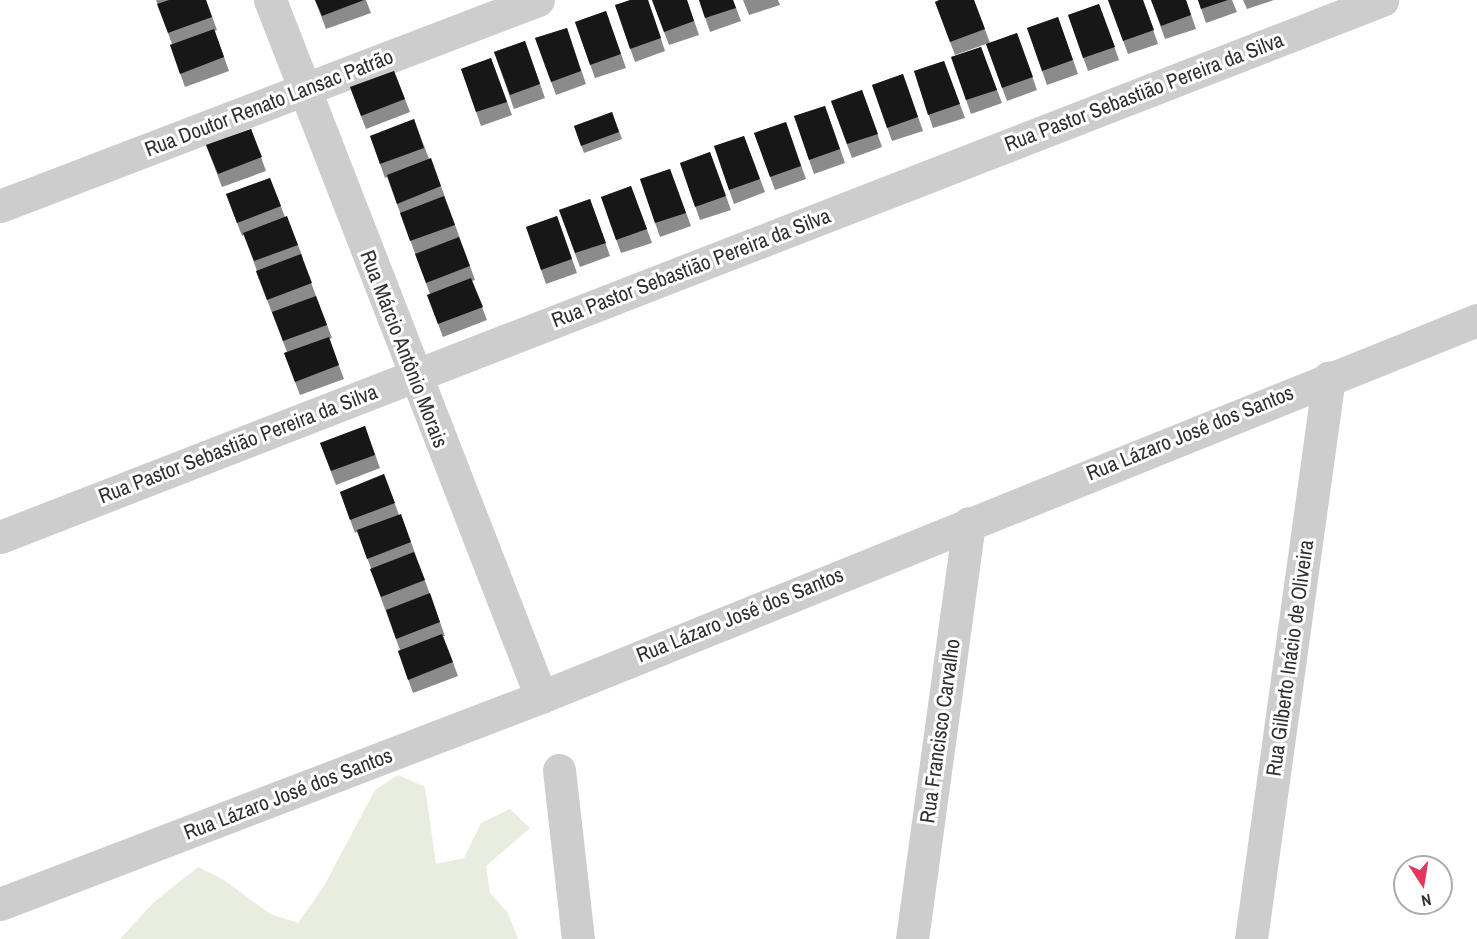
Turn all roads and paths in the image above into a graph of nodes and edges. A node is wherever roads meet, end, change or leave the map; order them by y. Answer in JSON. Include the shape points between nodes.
{"nodes":[{"id":1,"x":270,"y":0,"type":"edge"},
{"id":2,"x":538,"y":0,"type":"edge"},
{"id":3,"x":1382,"y":0,"type":"edge"},
{"id":4,"x":303,"y":90,"type":"junction"},
{"id":5,"x":0,"y":206,"type":"edge"},
{"id":6,"x":1477,"y":320,"type":"edge"},
{"id":7,"x":414,"y":376,"type":"junction"},
{"id":8,"x":1329,"y":377,"type":"junction"},
{"id":9,"x":969,"y":523,"type":"junction"},
{"id":10,"x":0,"y":537,"type":"edge"},
{"id":11,"x":541,"y":697,"type":"junction"},
{"id":12,"x":559,"y":770,"type":"dead end"},
{"id":13,"x":0,"y":904,"type":"edge"},
{"id":14,"x":578,"y":939,"type":"edge"},
{"id":15,"x":912,"y":939,"type":"edge"},
{"id":16,"x":1251,"y":939,"type":"edge"}],
"edges":[{"from":1,"to":4,"type":"street","name":"Rua Márcio Antônio Morais"},
{"from":2,"to":4,"type":"street","name":"Rua Doutor Renato Lansac Patrão"},
{"from":3,"to":7,"type":"street","name":"Rua Pastor Sebastião Pereira da Silva"},
{"from":4,"to":5,"type":"street","name":"Rua Doutor Renato Lansac Patrão"},
{"from":4,"to":7,"type":"street","name":"Rua Márcio Antônio Morais"},
{"from":6,"to":8,"type":"street","name":"Rua Lázaro José dos Santos"},
{"from":7,"to":10,"type":"street","name":"Rua Pastor Sebastião Pereira da Silva"},
{"from":7,"to":11,"type":"street","name":"Rua Márcio Antônio Morais"},
{"from":8,"to":9,"type":"street","name":"Rua Lázaro José dos Santos"},
{"from":8,"to":16,"type":"street","name":"Rua Gilberto Inácio de Oliveira"},
{"from":9,"to":11,"type":"street","name":"Rua Lázaro José dos Santos"},
{"from":9,"to":15,"type":"street","name":"Rua Francisco Carvalho"},
{"from":11,"to":13,"type":"street","name":"Rua Lázaro José dos Santos"},
{"from":12,"to":14,"type":"street"}]}
